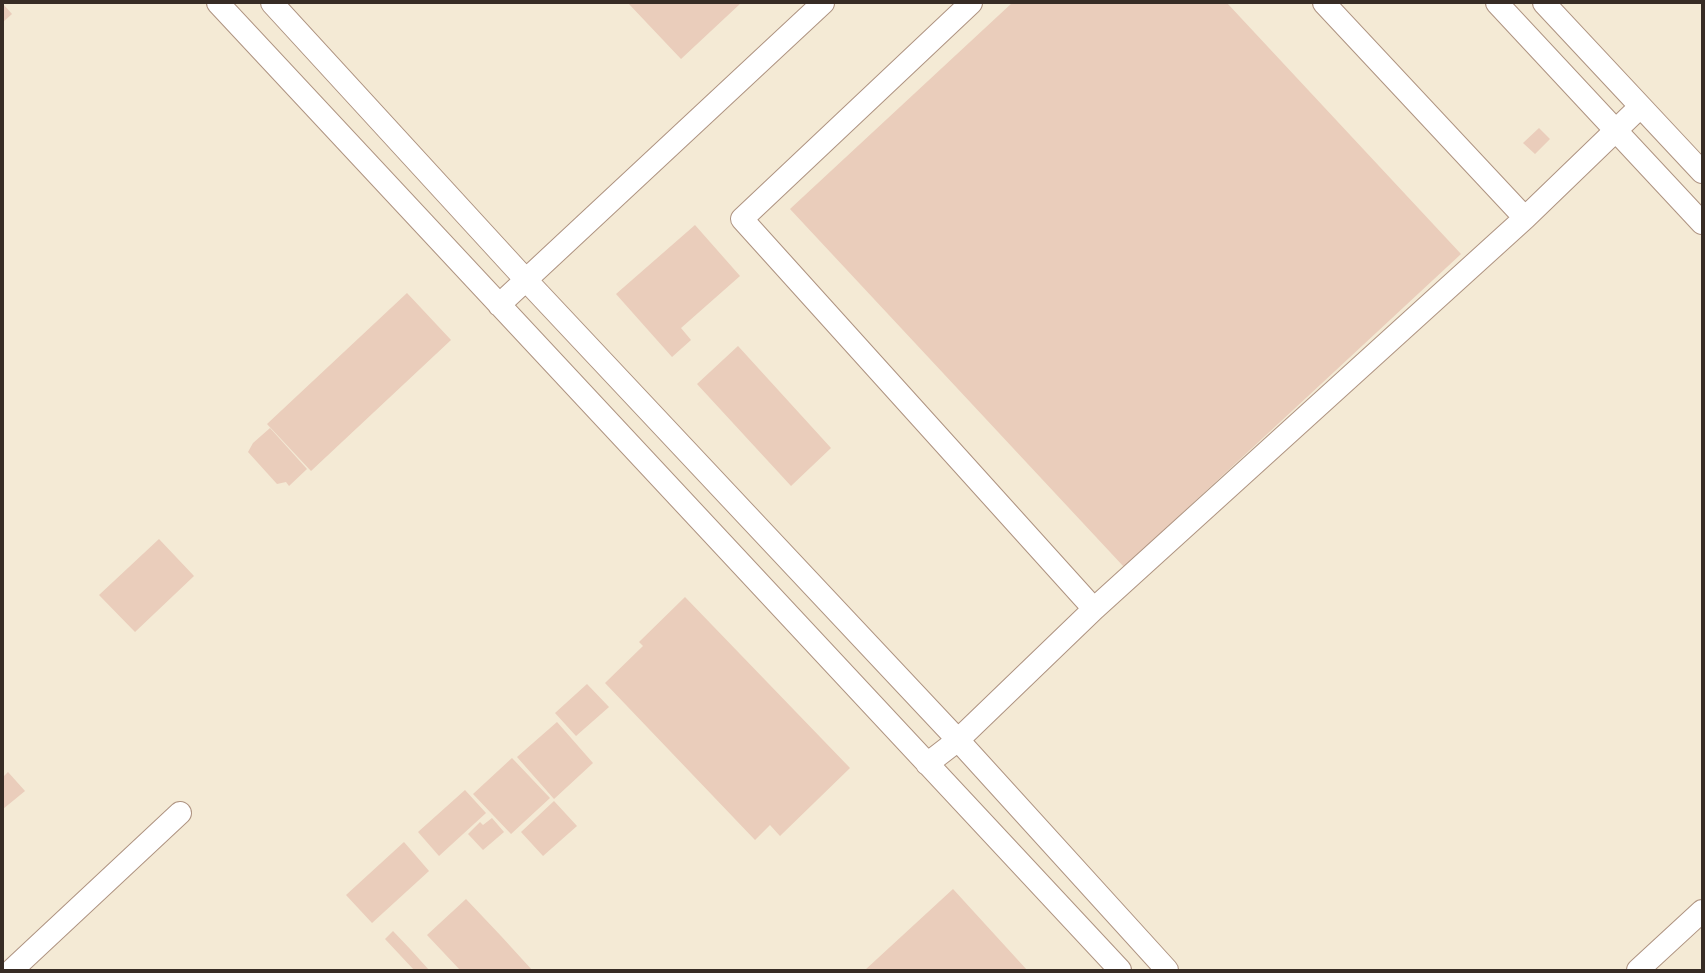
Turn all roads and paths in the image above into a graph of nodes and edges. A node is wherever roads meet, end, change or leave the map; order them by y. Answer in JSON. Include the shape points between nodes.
{"nodes":[{"id":1,"x":218,"y":3,"type":"edge"},
{"id":2,"x":272,"y":3,"type":"edge"},
{"id":3,"x":823,"y":3,"type":"edge"},
{"id":4,"x":971,"y":3,"type":"edge"},
{"id":5,"x":1324,"y":3,"type":"edge"},
{"id":6,"x":1497,"y":3,"type":"edge"},
{"id":7,"x":1544,"y":3,"type":"edge"},
{"id":8,"x":1640,"y":107,"type":"junction"},
{"id":9,"x":1616,"y":131,"type":"junction"},
{"id":10,"x":1702,"y":172,"type":"edge"},
{"id":11,"x":1525,"y":218,"type":"junction"},
{"id":12,"x":1702,"y":222,"type":"edge"},
{"id":13,"x":526,"y":280,"type":"junction"},
{"id":14,"x":499,"y":305,"type":"junction"},
{"id":15,"x":1094,"y":609,"type":"junction"},
{"id":16,"x":958,"y":740,"type":"junction"},
{"id":17,"x":927,"y":764,"type":"junction"},
{"id":18,"x":180,"y":813,"type":"dead end"},
{"id":19,"x":1702,"y":911,"type":"edge"},
{"id":20,"x":12,"y":970,"type":"edge"},
{"id":21,"x":1120,"y":970,"type":"edge"},
{"id":22,"x":1167,"y":970,"type":"edge"},
{"id":23,"x":1638,"y":970,"type":"edge"}],
"edges":[{"from":1,"to":14,"type":"lane"},
{"from":2,"to":13,"type":"lane"},
{"from":3,"to":13,"type":"lane"},
{"from":4,"to":15,"type":"lane","via":[[742,219]]},
{"from":5,"to":11,"type":"lane"},
{"from":6,"to":9,"type":"lane"},
{"from":7,"to":8,"type":"lane"},
{"from":8,"to":9,"type":"lane"},
{"from":8,"to":10,"type":"lane"},
{"from":9,"to":11,"type":"lane"},
{"from":9,"to":12,"type":"lane"},
{"from":11,"to":15,"type":"lane"},
{"from":13,"to":14,"type":"lane"},
{"from":13,"to":16,"type":"lane"},
{"from":14,"to":17,"type":"lane"},
{"from":15,"to":16,"type":"lane"},
{"from":16,"to":17,"type":"lane"},
{"from":16,"to":22,"type":"lane"},
{"from":17,"to":21,"type":"lane"},
{"from":18,"to":20,"type":"lane"},
{"from":19,"to":23,"type":"lane"}]}
